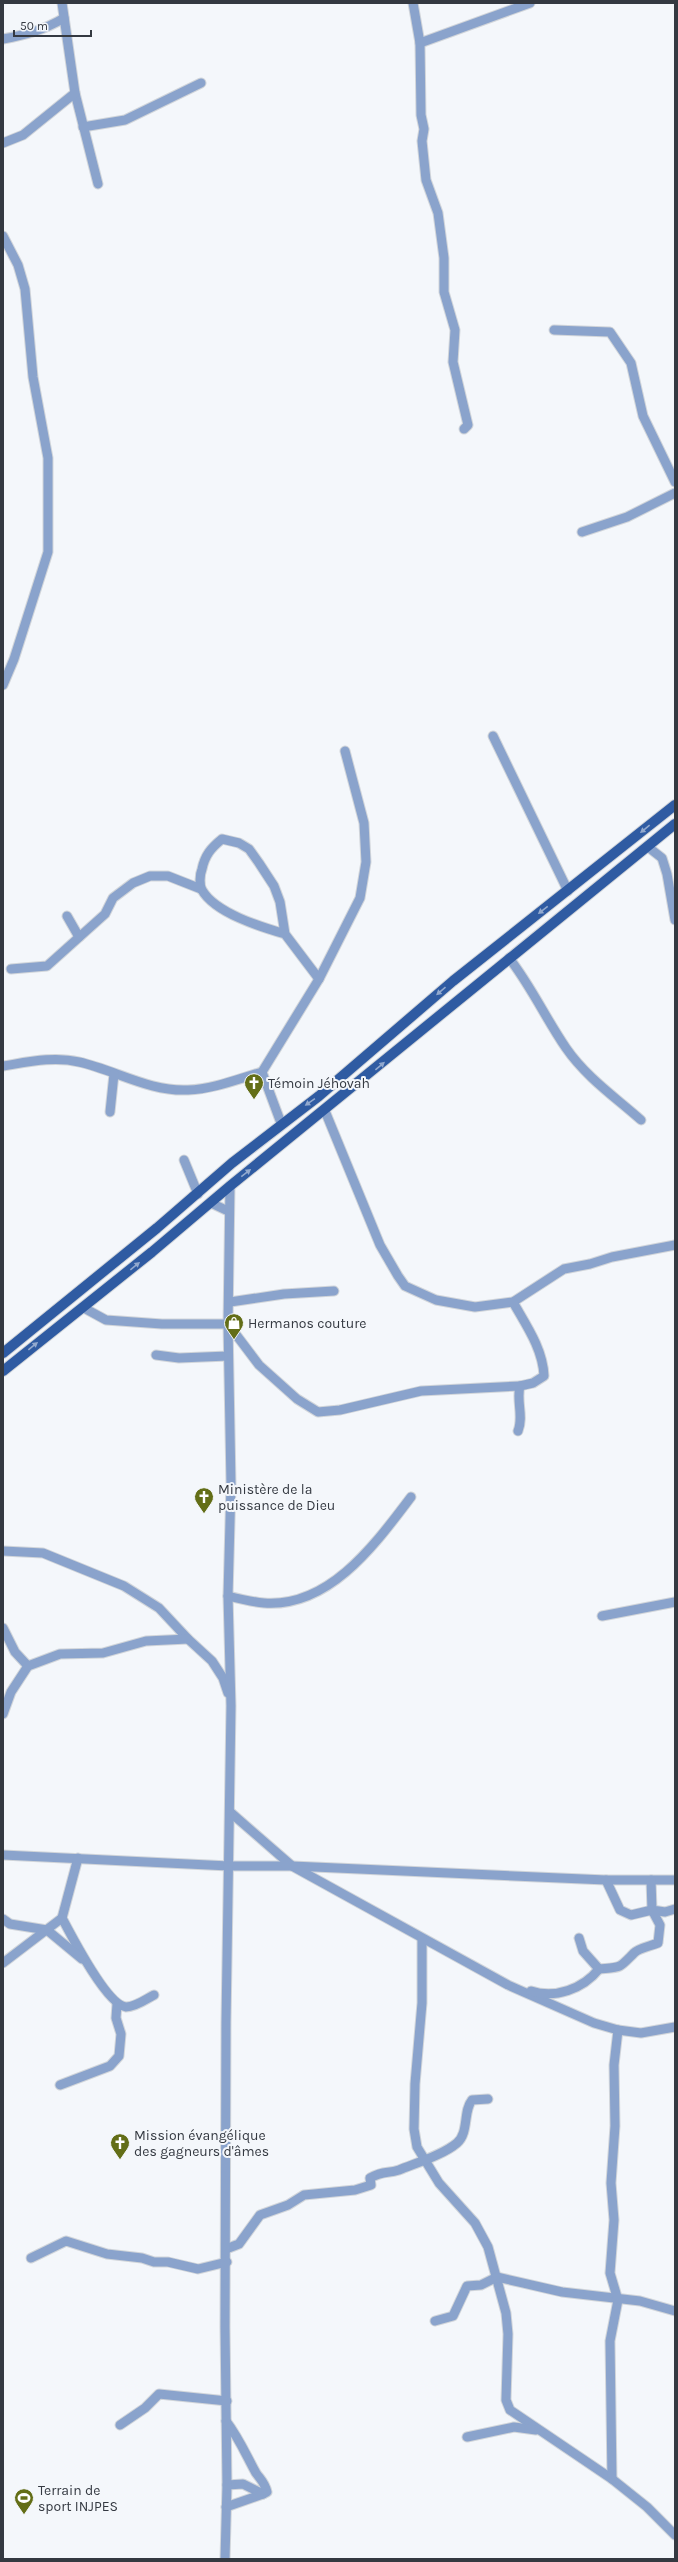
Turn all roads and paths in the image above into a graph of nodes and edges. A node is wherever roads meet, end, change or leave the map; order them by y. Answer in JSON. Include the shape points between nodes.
{"nodes":[{"id":1,"x":62,"y":3,"type":"edge"},
{"id":2,"x":413,"y":3,"type":"edge"},
{"id":3,"x":530,"y":3,"type":"edge"},
{"id":4,"x":64,"y":18,"type":"junction"},
{"id":5,"x":3,"y":39,"type":"edge"},
{"id":6,"x":420,"y":43,"type":"junction"},
{"id":7,"x":200,"y":83,"type":"dead end"},
{"id":8,"x":75,"y":93,"type":"junction"},
{"id":9,"x":83,"y":127,"type":"junction"},
{"id":10,"x":3,"y":143,"type":"edge"},
{"id":11,"x":98,"y":184,"type":"dead end"},
{"id":12,"x":3,"y":236,"type":"edge"},
{"id":13,"x":554,"y":330,"type":"dead end"},
{"id":14,"x":464,"y":429,"type":"dead end"},
{"id":15,"x":675,"y":482,"type":"edge"},
{"id":16,"x":675,"y":493,"type":"edge"},
{"id":17,"x":582,"y":532,"type":"dead end"},
{"id":18,"x":3,"y":685,"type":"edge"},
{"id":19,"x":493,"y":736,"type":"dead end"},
{"id":20,"x":345,"y":750,"type":"dead end"},
{"id":21,"x":675,"y":805,"type":"edge"},
{"id":22,"x":675,"y":824,"type":"edge"},
{"id":23,"x":648,"y":846,"type":"junction"},
{"id":24,"x":201,"y":889,"type":"junction"},
{"id":25,"x":568,"y":891,"type":"junction"},
{"id":26,"x":67,"y":916,"type":"dead end"},
{"id":27,"x":675,"y":920,"type":"edge"},
{"id":28,"x":285,"y":934,"type":"junction"},
{"id":29,"x":79,"y":937,"type":"junction"},
{"id":30,"x":509,"y":958,"type":"junction"},
{"id":31,"x":11,"y":969,"type":"dead end"},
{"id":32,"x":319,"y":979,"type":"junction"},
{"id":33,"x":3,"y":1066,"type":"edge"},
{"id":34,"x":262,"y":1072,"type":"junction"},
{"id":35,"x":114,"y":1074,"type":"junction"},
{"id":36,"x":325,"y":1111,"type":"junction"},
{"id":37,"x":110,"y":1112,"type":"dead end"},
{"id":38,"x":641,"y":1120,"type":"dead end"},
{"id":39,"x":281,"y":1123,"type":"junction"},
{"id":40,"x":184,"y":1160,"type":"dead end"},
{"id":41,"x":230,"y":1186,"type":"junction"},
{"id":42,"x":198,"y":1194,"type":"junction"},
{"id":43,"x":212,"y":1203,"type":"junction"},
{"id":44,"x":228,"y":1211,"type":"junction"},
{"id":45,"x":675,"y":1245,"type":"edge"},
{"id":46,"x":334,"y":1291,"type":"dead end"},
{"id":47,"x":230,"y":1302,"type":"junction"},
{"id":48,"x":513,"y":1302,"type":"junction"},
{"id":49,"x":84,"y":1308,"type":"junction"},
{"id":50,"x":228,"y":1324,"type":"junction"},
{"id":51,"x":3,"y":1353,"type":"edge"},
{"id":52,"x":156,"y":1355,"type":"dead end"},
{"id":53,"x":228,"y":1356,"type":"junction"},
{"id":54,"x":3,"y":1371,"type":"edge"},
{"id":55,"x":520,"y":1386,"type":"junction"},
{"id":56,"x":518,"y":1431,"type":"dead end"},
{"id":57,"x":411,"y":1497,"type":"dead end"},
{"id":58,"x":3,"y":1551,"type":"edge"},
{"id":59,"x":228,"y":1596,"type":"junction"},
{"id":60,"x":675,"y":1602,"type":"edge"},
{"id":61,"x":602,"y":1616,"type":"dead end"},
{"id":62,"x":3,"y":1628,"type":"edge"},
{"id":63,"x":188,"y":1639,"type":"junction"},
{"id":64,"x":28,"y":1666,"type":"junction"},
{"id":65,"x":232,"y":1706,"type":"junction"},
{"id":66,"x":3,"y":1714,"type":"edge"},
{"id":67,"x":230,"y":1812,"type":"junction"},
{"id":68,"x":3,"y":1855,"type":"edge"},
{"id":69,"x":78,"y":1858,"type":"junction"},
{"id":70,"x":229,"y":1866,"type":"junction"},
{"id":71,"x":292,"y":1866,"type":"junction"},
{"id":72,"x":606,"y":1880,"type":"junction"},
{"id":73,"x":651,"y":1880,"type":"junction"},
{"id":74,"x":675,"y":1880,"type":"edge"},
{"id":75,"x":675,"y":1909,"type":"edge"},
{"id":76,"x":652,"y":1910,"type":"junction"},
{"id":77,"x":62,"y":1918,"type":"junction"},
{"id":78,"x":3,"y":1919,"type":"edge"},
{"id":79,"x":47,"y":1930,"type":"junction"},
{"id":80,"x":422,"y":1938,"type":"junction"},
{"id":81,"x":579,"y":1938,"type":"dead end"},
{"id":82,"x":86,"y":1962,"type":"junction"},
{"id":83,"x":3,"y":1963,"type":"edge"},
{"id":84,"x":599,"y":1969,"type":"junction"},
{"id":85,"x":508,"y":1985,"type":"junction"},
{"id":86,"x":154,"y":1995,"type":"dead end"},
{"id":87,"x":553,"y":1995,"type":"junction"},
{"id":88,"x":117,"y":2004,"type":"junction"},
{"id":89,"x":573,"y":2014,"type":"junction"},
{"id":90,"x":675,"y":2027,"type":"edge"},
{"id":91,"x":618,"y":2030,"type":"junction"},
{"id":92,"x":60,"y":2085,"type":"dead end"},
{"id":93,"x":488,"y":2099,"type":"dead end"},
{"id":94,"x":425,"y":2159,"type":"junction"},
{"id":95,"x":226,"y":2248,"type":"junction"},
{"id":96,"x":31,"y":2258,"type":"dead end"},
{"id":97,"x":226,"y":2262,"type":"junction"},
{"id":98,"x":497,"y":2277,"type":"junction"},
{"id":99,"x":618,"y":2300,"type":"junction"},
{"id":100,"x":675,"y":2311,"type":"edge"},
{"id":101,"x":435,"y":2321,"type":"dead end"},
{"id":102,"x":227,"y":2401,"type":"junction"},
{"id":103,"x":226,"y":2421,"type":"junction"},
{"id":104,"x":120,"y":2425,"type":"dead end"},
{"id":105,"x":540,"y":2430,"type":"junction"},
{"id":106,"x":467,"y":2437,"type":"dead end"},
{"id":107,"x":612,"y":2479,"type":"junction"},
{"id":108,"x":227,"y":2485,"type":"junction"},
{"id":109,"x":263,"y":2494,"type":"junction"},
{"id":110,"x":226,"y":2507,"type":"junction"},
{"id":111,"x":675,"y":2535,"type":"edge"},
{"id":112,"x":225,"y":2559,"type":"edge"}],
"edges":[{"from":1,"to":4,"type":"street"},
{"from":2,"to":6,"type":"street"},
{"from":3,"to":6,"type":"street"},
{"from":4,"to":5,"type":"street","via":[[50,27]]},
{"from":4,"to":8,"type":"street"},
{"from":6,"to":14,"type":"street","via":[[421,115],[424,129],[422,141],[426,180],[438,213],[444,258],[444,292],[455,330],[453,362],[468,425]]},
{"from":7,"to":9,"type":"street","via":[[125,120]]},
{"from":8,"to":9,"type":"street"},
{"from":8,"to":10,"type":"street","via":[[23,135]]},
{"from":9,"to":11,"type":"street"},
{"from":12,"to":18,"type":"street","via":[[18,265],[25,289],[33,377],[48,458],[48,552],[14,659]]},
{"from":13,"to":15,"type":"street","via":[[610,332],[631,363],[643,416]]},
{"from":16,"to":17,"type":"street","via":[[627,517]]},
{"from":19,"to":25,"type":"street"},
{"from":20,"to":32,"type":"street","via":[[364,824],[366,862],[360,898]]},
{"from":21,"to":25,"type":"main road","one_way":true},
{"from":22,"to":23,"type":"main road"},
{"from":23,"to":27,"type":"street","via":[[662,858]]},
{"from":23,"to":30,"type":"main road"},
{"from":24,"to":28,"type":"street","via":[[209,899],[236,916]]},
{"from":24,"to":28,"type":"street","via":[[204,858],[211,847],[222,839],[239,843],[249,849],[274,886],[280,902]]},
{"from":24,"to":29,"type":"street","via":[[168,876],[150,876],[133,883],[113,898],[105,914]]},
{"from":25,"to":39,"type":"main road","one_way":true,"via":[[453,981],[319,1096]]},
{"from":26,"to":29,"type":"street"},
{"from":28,"to":32,"type":"street"},
{"from":29,"to":31,"type":"street","via":[[47,966]]},
{"from":36,"to":30,"type":"main road","one_way":true},
{"from":30,"to":38,"type":"street","via":[[575,1060],[585,1072]]},
{"from":32,"to":34,"type":"street"},
{"from":33,"to":35,"type":"street","via":[[58,1059],[78,1062]]},
{"from":34,"to":35,"type":"street","via":[[218,1085],[188,1090],[164,1088]]},
{"from":34,"to":39,"type":"street"},
{"from":35,"to":37,"type":"street"},
{"from":41,"to":36,"type":"main road","one_way":true},
{"from":36,"to":48,"type":"street","via":[[380,1245],[406,1286],[436,1300],[475,1307]]},
{"from":39,"to":42,"type":"main road","via":[[232,1162]]},
{"from":40,"to":42,"type":"street"},
{"from":41,"to":43,"type":"main road"},
{"from":41,"to":44,"type":"street"},
{"from":42,"to":51,"type":"main road"},
{"from":43,"to":44,"type":"street"},
{"from":49,"to":43,"type":"main road","one_way":true},
{"from":44,"to":47,"type":"street"},
{"from":45,"to":48,"type":"street","via":[[564,1269]]},
{"from":46,"to":47,"type":"street","via":[[284,1294]]},
{"from":47,"to":50,"type":"street"},
{"from":48,"to":55,"type":"street","via":[[534,1338],[544,1367],[542,1379]]},
{"from":49,"to":50,"type":"street","via":[[106,1320],[162,1324]]},
{"from":54,"to":49,"type":"main road","one_way":true},
{"from":50,"to":53,"type":"street"},
{"from":50,"to":55,"type":"street","via":[[259,1365],[297,1399],[318,1412],[340,1410],[421,1391]]},
{"from":52,"to":53,"type":"street","via":[[179,1358]]},
{"from":53,"to":59,"type":"street","via":[[231,1484]]},
{"from":55,"to":56,"type":"street","via":[[522,1422]]},
{"from":57,"to":59,"type":"street","via":[[360,1560],[312,1594],[291,1601],[264,1603]]},
{"from":58,"to":63,"type":"street","via":[[43,1552],[124,1586],[159,1608]]},
{"from":59,"to":65,"type":"street"},
{"from":60,"to":61,"type":"street"},
{"from":62,"to":64,"type":"street","via":[[15,1652]]},
{"from":63,"to":64,"type":"street","via":[[146,1641],[103,1654],[60,1654]]},
{"from":63,"to":65,"type":"street","via":[[212,1661],[224,1678]]},
{"from":64,"to":66,"type":"street","via":[[11,1692]]},
{"from":65,"to":67,"type":"street"},
{"from":67,"to":70,"type":"street"},
{"from":67,"to":71,"type":"street"},
{"from":68,"to":69,"type":"street"},
{"from":69,"to":70,"type":"street"},
{"from":69,"to":77,"type":"street"},
{"from":70,"to":71,"type":"street"},
{"from":70,"to":95,"type":"street"},
{"from":71,"to":72,"type":"street"},
{"from":71,"to":80,"type":"street"},
{"from":72,"to":73,"type":"street"},
{"from":72,"to":76,"type":"street","via":[[620,1910],[631,1915]]},
{"from":73,"to":74,"type":"street"},
{"from":73,"to":76,"type":"street"},
{"from":75,"to":76,"type":"street","via":[[665,1912]]},
{"from":76,"to":84,"type":"street","via":[[660,1925],[658,1943],[634,1953],[618,1968]]},
{"from":77,"to":79,"type":"street"},
{"from":77,"to":82,"type":"street"},
{"from":78,"to":79,"type":"street","via":[[10,1924]]},
{"from":79,"to":82,"type":"street"},
{"from":79,"to":83,"type":"street"},
{"from":80,"to":85,"type":"street"},
{"from":80,"to":94,"type":"street","via":[[422,2003],[414,2129],[417,2147]]},
{"from":81,"to":84,"type":"street","via":[[583,1951]]},
{"from":82,"to":88,"type":"street"},
{"from":84,"to":87,"type":"street","via":[[592,1978],[565,1992]]},
{"from":85,"to":87,"type":"street"},
{"from":85,"to":89,"type":"street"},
{"from":86,"to":88,"type":"street","via":[[135,2005],[126,2007]]},
{"from":87,"to":89,"type":"street"},
{"from":88,"to":92,"type":"street","via":[[116,2018],[121,2034],[119,2056],[110,2066]]},
{"from":89,"to":91,"type":"street"},
{"from":90,"to":91,"type":"street","via":[[640,2032]]},
{"from":91,"to":99,"type":"street","via":[[613,2094],[615,2126],[611,2183],[614,2220],[610,2273]]},
{"from":93,"to":94,"type":"street","via":[[472,2100],[465,2128],[458,2142]]},
{"from":94,"to":95,"type":"street","via":[[398,2170],[382,2171],[370,2178],[371,2185],[355,2190],[304,2195],[288,2205],[260,2215],[239,2244]]},
{"from":94,"to":98,"type":"street","via":[[451,2197],[475,2223],[488,2247]]},
{"from":95,"to":97,"type":"street"},
{"from":96,"to":97,"type":"street","via":[[66,2241],[83,2244],[107,2254],[168,2262],[198,2269]]},
{"from":97,"to":102,"type":"street"},
{"from":98,"to":99,"type":"street","via":[[562,2292]]},
{"from":98,"to":101,"type":"street","via":[[481,2285],[467,2286],[453,2316]]},
{"from":98,"to":105,"type":"street","via":[[508,2334],[506,2400],[510,2410]]},
{"from":99,"to":100,"type":"street","via":[[640,2301]]},
{"from":99,"to":107,"type":"street","via":[[610,2341]]},
{"from":102,"to":103,"type":"street"},
{"from":102,"to":104,"type":"street","via":[[158,2394],[145,2408]]},
{"from":103,"to":108,"type":"street"},
{"from":103,"to":109,"type":"street","via":[[238,2436],[257,2474],[264,2481],[267,2492]]},
{"from":105,"to":106,"type":"street","via":[[514,2427]]},
{"from":105,"to":107,"type":"street"},
{"from":107,"to":111,"type":"street","via":[[647,2507]]},
{"from":108,"to":109,"type":"street","via":[[243,2484]]},
{"from":108,"to":110,"type":"street"},
{"from":109,"to":110,"type":"street"},
{"from":110,"to":112,"type":"street"}]}
